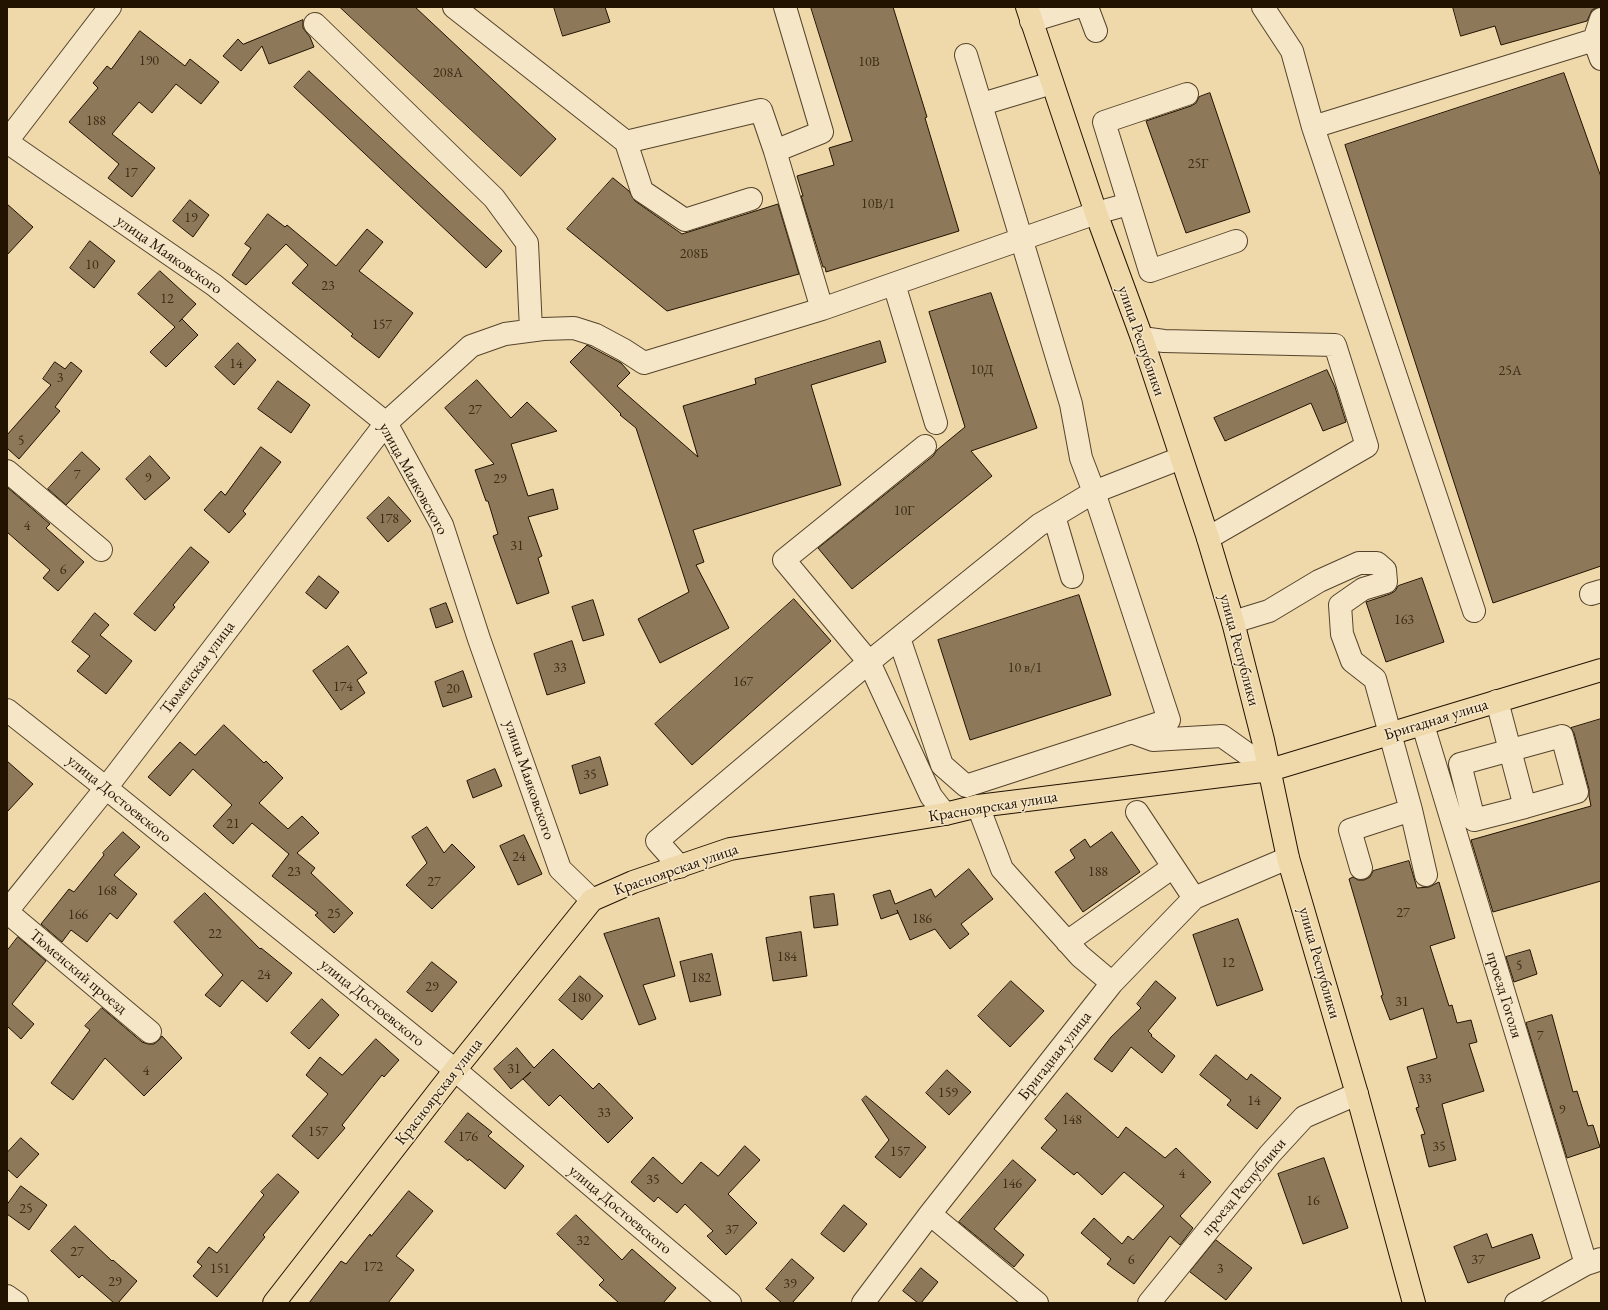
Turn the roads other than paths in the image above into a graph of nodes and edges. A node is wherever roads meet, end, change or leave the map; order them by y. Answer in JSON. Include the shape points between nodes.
{"nodes":[{"id":1,"x":110,"y":7,"type":"edge"},
{"id":2,"x":454,"y":7,"type":"edge"},
{"id":3,"x":785,"y":7,"type":"edge"},
{"id":4,"x":1077,"y":7,"type":"edge"},
{"id":5,"x":1087,"y":7,"type":"edge"},
{"id":6,"x":1263,"y":7,"type":"edge"},
{"id":7,"x":1029,"y":14,"type":"edge"},
{"id":8,"x":1601,"y":19,"type":"edge"},
{"id":9,"x":315,"y":24,"type":"dead end"},
{"id":10,"x":1096,"y":31,"type":"dead end"},
{"id":11,"x":1598,"y":50,"type":"edge"},
{"id":12,"x":966,"y":55,"type":"dead end"},
{"id":13,"x":1052,"y":83,"type":"junction"},
{"id":14,"x":1187,"y":94,"type":"dead end"},
{"id":15,"x":982,"y":104,"type":"junction"},
{"id":16,"x":1312,"y":127,"type":"junction"},
{"id":17,"x":7,"y":141,"type":"edge"},
{"id":18,"x":626,"y":142,"type":"junction"},
{"id":19,"x":775,"y":151,"type":"junction"},
{"id":20,"x":751,"y":199,"type":"dead end"},
{"id":21,"x":1129,"y":204,"type":"junction"},
{"id":22,"x":1096,"y":213,"type":"junction"},
{"id":23,"x":1022,"y":240,"type":"junction"},
{"id":24,"x":1236,"y":241,"type":"dead end"},
{"id":25,"x":894,"y":284,"type":"junction"},
{"id":26,"x":822,"y":308,"type":"junction"},
{"id":27,"x":531,"y":330,"type":"junction"},
{"id":28,"x":1142,"y":338,"type":"junction"},
{"id":29,"x":386,"y":423,"type":"junction"},
{"id":30,"x":936,"y":423,"type":"dead end"},
{"id":31,"x":925,"y":446,"type":"dead end"},
{"id":32,"x":1181,"y":458,"type":"junction"},
{"id":33,"x":7,"y":471,"type":"edge"},
{"id":34,"x":1094,"y":492,"type":"junction"},
{"id":35,"x":1054,"y":516,"type":"junction"},
{"id":36,"x":1208,"y":538,"type":"junction"},
{"id":37,"x":101,"y":550,"type":"dead end"},
{"id":38,"x":1072,"y":577,"type":"dead end"},
{"id":39,"x":1474,"y":611,"type":"dead end"},
{"id":40,"x":1233,"y":622,"type":"junction"},
{"id":41,"x":899,"y":638,"type":"junction"},
{"id":42,"x":869,"y":662,"type":"junction"},
{"id":43,"x":1601,"y":670,"type":"edge"},
{"id":44,"x":1497,"y":701,"type":"junction"},
{"id":45,"x":7,"y":710,"type":"edge"},
{"id":46,"x":1423,"y":725,"type":"junction"},
{"id":47,"x":1131,"y":732,"type":"junction"},
{"id":48,"x":1391,"y":734,"type":"junction"},
{"id":49,"x":1510,"y":751,"type":"junction"},
{"id":50,"x":1270,"y":770,"type":"junction"},
{"id":51,"x":966,"y":786,"type":"junction"},
{"id":52,"x":106,"y":788,"type":"junction"},
{"id":53,"x":931,"y":796,"type":"junction"},
{"id":54,"x":978,"y":806,"type":"junction"},
{"id":55,"x":1525,"y":807,"type":"junction"},
{"id":56,"x":1411,"y":810,"type":"junction"},
{"id":57,"x":1137,"y":812,"type":"dead end"},
{"id":58,"x":945,"y":814,"type":"junction"},
{"id":59,"x":1288,"y":858,"type":"junction"},
{"id":60,"x":680,"y":867,"type":"junction"},
{"id":61,"x":1173,"y":867,"type":"junction"},
{"id":62,"x":1361,"y":868,"type":"dead end"},
{"id":63,"x":1426,"y":875,"type":"dead end"},
{"id":64,"x":1194,"y":898,"type":"junction"},
{"id":65,"x":592,"y":900,"type":"junction"},
{"id":66,"x":7,"y":911,"type":"edge"},
{"id":67,"x":1067,"y":942,"type":"junction"},
{"id":68,"x":1112,"y":983,"type":"junction"},
{"id":69,"x":150,"y":1032,"type":"dead end"},
{"id":70,"x":455,"y":1070,"type":"junction"},
{"id":71,"x":1357,"y":1094,"type":"junction"},
{"id":72,"x":930,"y":1214,"type":"junction"},
{"id":73,"x":1593,"y":1262,"type":"edge"},
{"id":74,"x":7,"y":1296,"type":"edge"},
{"id":75,"x":17,"y":1303,"type":"edge"},
{"id":76,"x":274,"y":1303,"type":"edge"},
{"id":77,"x":730,"y":1303,"type":"edge"},
{"id":78,"x":863,"y":1303,"type":"edge"},
{"id":79,"x":1037,"y":1303,"type":"edge"},
{"id":80,"x":1149,"y":1303,"type":"edge"},
{"id":81,"x":1414,"y":1303,"type":"edge"},
{"id":82,"x":1516,"y":1303,"type":"edge"}],
"edges":[{"from":1,"to":17,"type":"street"},
{"from":2,"to":18,"type":"street"},
{"from":3,"to":19,"type":"street","via":[[822,132]]},
{"from":4,"to":7,"type":"street"},
{"from":5,"to":10,"type":"street"},
{"from":6,"to":16,"type":"street","via":[[1292,51]]},
{"from":7,"to":13,"type":"main road","name":"улица Республики"},
{"from":8,"to":11,"type":"street"},
{"from":9,"to":27,"type":"street","via":[[494,198],[527,243]]},
{"from":11,"to":16,"type":"street"},
{"from":12,"to":15,"type":"street"},
{"from":13,"to":15,"type":"street"},
{"from":13,"to":22,"type":"main road","name":"улица Республики"},
{"from":14,"to":21,"type":"street","via":[[1104,122]]},
{"from":15,"to":23,"type":"street"},
{"from":16,"to":39,"type":"street"},
{"from":17,"to":29,"type":"street","name":"улица Маяковского","via":[[214,285]]},
{"from":18,"to":19,"type":"street","via":[[760,110]]},
{"from":18,"to":20,"type":"street","via":[[642,191],[685,220]]},
{"from":19,"to":26,"type":"street"},
{"from":21,"to":22,"type":"street","name":"Тюменская улица"},
{"from":21,"to":24,"type":"street","via":[[1150,271]]},
{"from":22,"to":23,"type":"street","name":"Тюменская улица"},
{"from":22,"to":28,"type":"main road","name":"улица Республики"},
{"from":23,"to":25,"type":"street","name":"Тюменская улица"},
{"from":23,"to":34,"type":"street","via":[[1071,404],[1080,458]]},
{"from":25,"to":26,"type":"street","name":"Тюменская улица"},
{"from":25,"to":30,"type":"street"},
{"from":26,"to":27,"type":"street","name":"Тюменская улица","via":[[644,363],[596,335],[574,328]]},
{"from":27,"to":29,"type":"street","name":"Тюменская улица","via":[[505,334],[471,346]]},
{"from":28,"to":32,"type":"main road","name":"улица Республики"},
{"from":28,"to":36,"type":"street","via":[[1164,341],[1335,345],[1367,446]]},
{"from":29,"to":52,"type":"street","name":"Тюменская улица"},
{"from":29,"to":65,"type":"street","name":"улица Маяковского","via":[[442,525],[560,869]]},
{"from":31,"to":42,"type":"street","via":[[784,560]]},
{"from":32,"to":34,"type":"street"},
{"from":32,"to":36,"type":"main road","name":"улица Республики"},
{"from":33,"to":37,"type":"street"},
{"from":34,"to":35,"type":"street"},
{"from":34,"to":47,"type":"street","via":[[1169,720]]},
{"from":35,"to":38,"type":"street"},
{"from":35,"to":41,"type":"street","via":[[1039,525]]},
{"from":36,"to":40,"type":"main road","name":"улица Республики"},
{"from":40,"to":48,"type":"street","via":[[1269,611],[1319,581],[1359,563],[1377,563],[1385,570],[1386,582],[1363,589],[1340,605],[1342,634],[1352,661],[1376,679]]},
{"from":40,"to":50,"type":"main road","name":"улица Республики"},
{"from":41,"to":42,"type":"street"},
{"from":41,"to":51,"type":"street","via":[[942,765]]},
{"from":42,"to":53,"type":"street"},
{"from":42,"to":60,"type":"street","via":[[657,841]]},
{"from":43,"to":44,"type":"main road","name":"Бригадная улица"},
{"from":44,"to":46,"type":"main road","name":"Бригадная улица"},
{"from":44,"to":49,"type":"street"},
{"from":45,"to":52,"type":"street","name":"улица Достоевского"},
{"from":46,"to":48,"type":"main road","name":"Бригадная улица"},
{"from":46,"to":73,"type":"street","name":"проезд Гоголя"},
{"from":47,"to":50,"type":"street","via":[[1153,740],[1222,736]]},
{"from":47,"to":51,"type":"street"},
{"from":48,"to":50,"type":"main road","name":"Бригадная улица"},
{"from":48,"to":56,"type":"street"},
{"from":49,"to":55,"type":"street"},
{"from":49,"to":55,"type":"street","via":[[1460,764],[1474,820]]},
{"from":49,"to":55,"type":"street","via":[[1562,736],[1577,792]]},
{"from":50,"to":54,"type":"main road","name":"Красноярская улица"},
{"from":50,"to":59,"type":"main road","name":"улица Республики"},
{"from":51,"to":53,"type":"street"},
{"from":52,"to":66,"type":"street","name":"Тюменская улица"},
{"from":52,"to":70,"type":"street","name":"улица Достоевского"},
{"from":53,"to":58,"type":"street"},
{"from":54,"to":58,"type":"main road","name":"Красноярская улица"},
{"from":54,"to":67,"type":"street","via":[[1002,868]]},
{"from":56,"to":62,"type":"street","via":[[1350,830]]},
{"from":56,"to":63,"type":"street"},
{"from":57,"to":61,"type":"street"},
{"from":58,"to":60,"type":"main road","name":"Красноярская улица","via":[[730,849]]},
{"from":59,"to":64,"type":"street","name":"Бригадная улица"},
{"from":59,"to":71,"type":"main road","name":"улица Республики"},
{"from":60,"to":65,"type":"main road","name":"Красноярская улица","via":[[633,882]]},
{"from":61,"to":64,"type":"street"},
{"from":61,"to":67,"type":"street"},
{"from":64,"to":68,"type":"street","name":"Бригадная улица"},
{"from":65,"to":70,"type":"main road","name":"Красноярская улица"},
{"from":66,"to":69,"type":"street","name":"Тюменский проезд"},
{"from":67,"to":68,"type":"street"},
{"from":68,"to":72,"type":"street","name":"Бригадная улица"},
{"from":70,"to":76,"type":"main road","name":"Красноярская улица"},
{"from":70,"to":77,"type":"street","name":"улица Достоевского"},
{"from":71,"to":80,"type":"street","name":"проезд Республики","via":[[1304,1117],[1270,1154]]},
{"from":71,"to":81,"type":"main road","name":"улица Республики"},
{"from":72,"to":78,"type":"street","name":"Бригадная улица"},
{"from":72,"to":79,"type":"street"},
{"from":73,"to":82,"type":"street"},
{"from":74,"to":75,"type":"street"}]}
